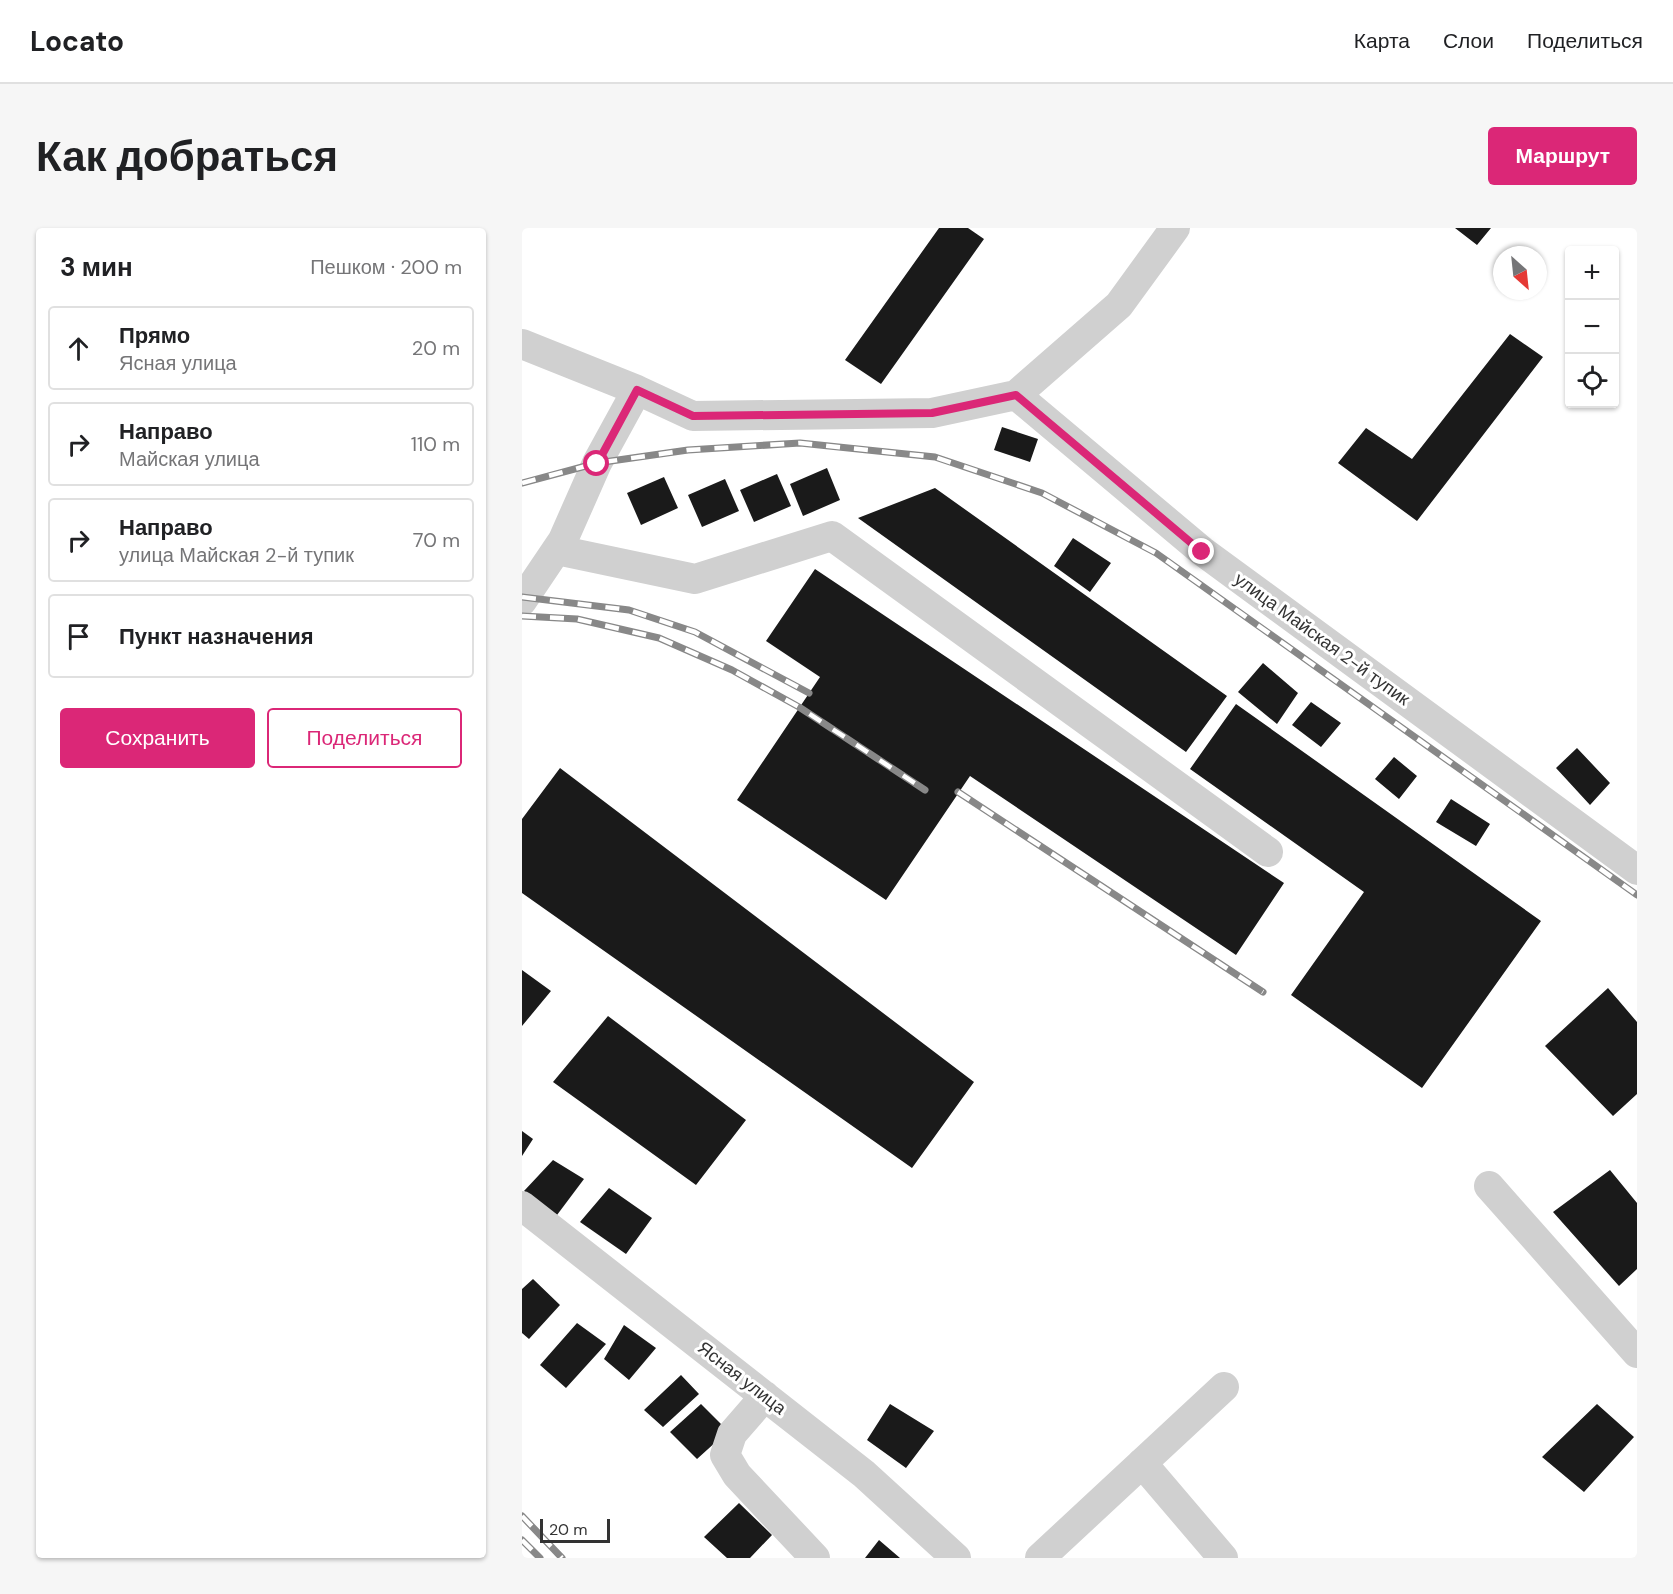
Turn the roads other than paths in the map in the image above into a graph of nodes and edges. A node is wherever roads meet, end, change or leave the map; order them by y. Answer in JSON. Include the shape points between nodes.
{"nodes":[{"id":1,"x":1175,"y":228,"type":"edge"},
{"id":2,"x":522,"y":344,"type":"edge"},
{"id":3,"x":637,"y":390,"type":"junction"},
{"id":4,"x":1016,"y":395,"type":"junction"},
{"id":5,"x":556,"y":550,"type":"junction"},
{"id":6,"x":522,"y":601,"type":"edge"},
{"id":7,"x":1268,"y":852,"type":"dead end"},
{"id":8,"x":1637,"y":870,"type":"edge"},
{"id":9,"x":1489,"y":1186,"type":"dead end"},
{"id":10,"x":522,"y":1206,"type":"edge"},
{"id":11,"x":1637,"y":1353,"type":"edge"},
{"id":12,"x":1224,"y":1387,"type":"dead end"},
{"id":13,"x":765,"y":1396,"type":"junction"},
{"id":14,"x":1142,"y":1463,"type":"junction"},
{"id":15,"x":815,"y":1558,"type":"edge"},
{"id":16,"x":956,"y":1558,"type":"edge"},
{"id":17,"x":1040,"y":1558,"type":"edge"},
{"id":18,"x":1223,"y":1558,"type":"edge"}],
"edges":[{"from":1,"to":4,"type":"street","via":[[1119,305]]},
{"from":2,"to":3,"type":"street"},
{"from":3,"to":4,"type":"street","via":[[693,416],[932,413]]},
{"from":3,"to":5,"type":"street"},
{"from":4,"to":8,"type":"street","name":"улица Майская 2-й тупик","via":[[1202,552]]},
{"from":5,"to":6,"type":"street"},
{"from":5,"to":7,"type":"street","via":[[695,579],[832,536]]},
{"from":9,"to":11,"type":"street"},
{"from":10,"to":13,"type":"street","name":"Ясная улица"},
{"from":12,"to":14,"type":"street"},
{"from":13,"to":15,"type":"street","via":[[732,1434],[725,1455],[737,1475]]},
{"from":13,"to":16,"type":"street","name":"Ясная улица","via":[[864,1474]]},
{"from":14,"to":17,"type":"street"},
{"from":14,"to":18,"type":"street"}]}
